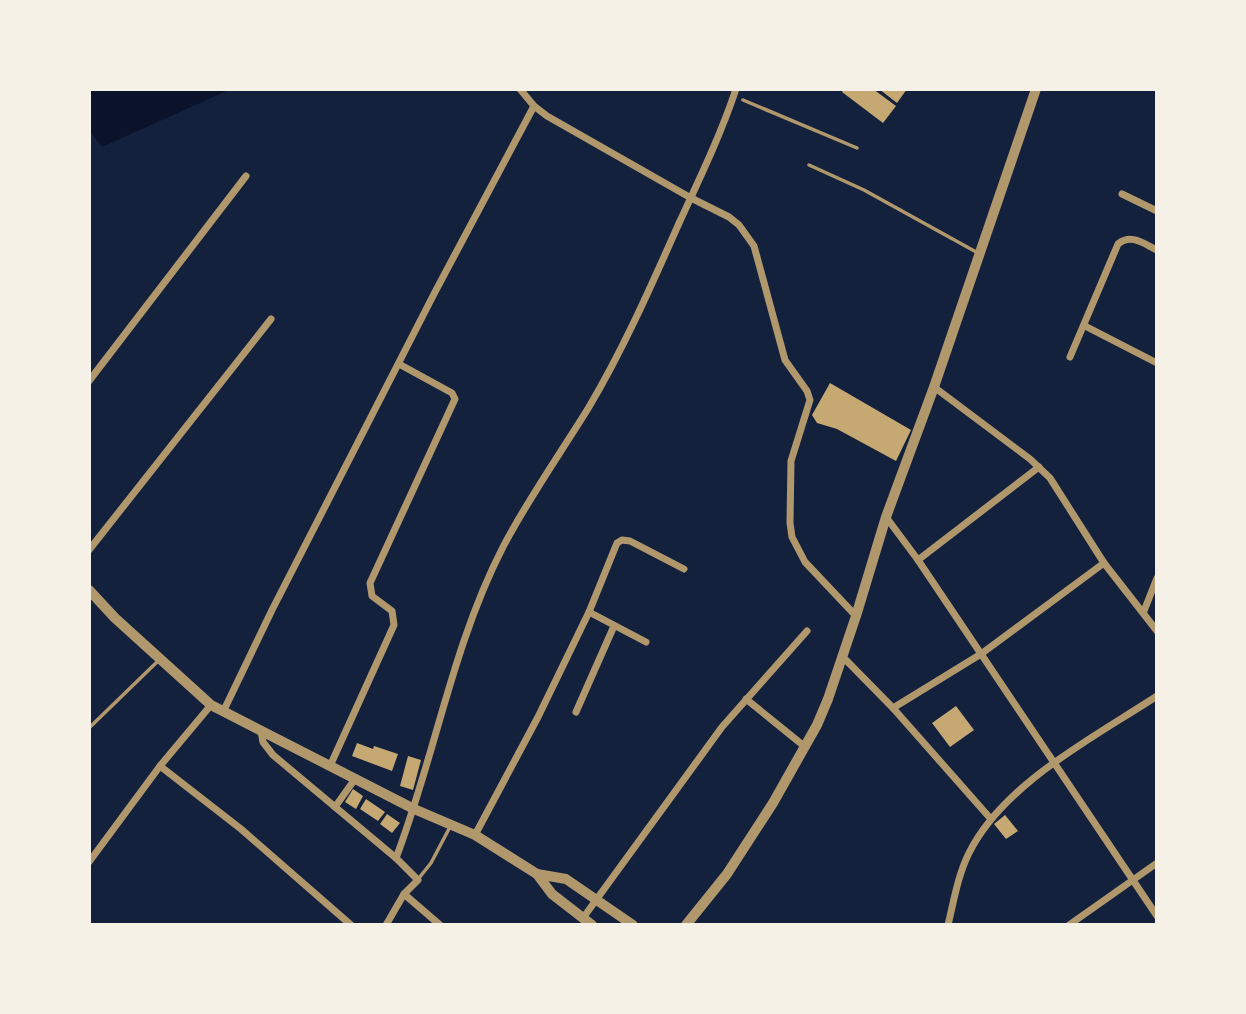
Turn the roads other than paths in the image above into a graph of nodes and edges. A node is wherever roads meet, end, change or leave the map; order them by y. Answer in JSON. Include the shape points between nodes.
{"nodes":[{"id":1,"x":520,"y":89,"type":"edge"},
{"id":2,"x":1034,"y":90,"type":"edge"},
{"id":3,"x":735,"y":93,"type":"edge"},
{"id":4,"x":743,"y":100,"type":"joint"},
{"id":5,"x":534,"y":106,"type":"junction"},
{"id":6,"x":857,"y":148,"type":"dead end"},
{"id":7,"x":809,"y":165,"type":"dead end"},
{"id":8,"x":246,"y":176,"type":"dead end"},
{"id":9,"x":1122,"y":194,"type":"dead end"},
{"id":10,"x":691,"y":198,"type":"junction"},
{"id":11,"x":1157,"y":211,"type":"edge"},
{"id":12,"x":1157,"y":250,"type":"edge"},
{"id":13,"x":979,"y":254,"type":"junction"},
{"id":14,"x":271,"y":319,"type":"dead end"},
{"id":15,"x":1085,"y":326,"type":"junction"},
{"id":16,"x":1070,"y":357,"type":"dead end"},
{"id":17,"x":1157,"y":363,"type":"edge"},
{"id":18,"x":399,"y":365,"type":"junction"},
{"id":19,"x":89,"y":381,"type":"edge"},
{"id":20,"x":934,"y":387,"type":"junction"},
{"id":21,"x":1040,"y":467,"type":"junction"},
{"id":22,"x":886,"y":517,"type":"junction"},
{"id":23,"x":89,"y":550,"type":"edge"},
{"id":24,"x":918,"y":560,"type":"junction"},
{"id":25,"x":1104,"y":563,"type":"junction"},
{"id":26,"x":684,"y":569,"type":"dead end"},
{"id":27,"x":1157,"y":578,"type":"edge"},
{"id":28,"x":89,"y":590,"type":"edge"},
{"id":29,"x":1143,"y":611,"type":"junction"},
{"id":30,"x":589,"y":612,"type":"junction"},
{"id":31,"x":856,"y":616,"type":"junction"},
{"id":32,"x":614,"y":626,"type":"junction"},
{"id":33,"x":807,"y":631,"type":"dead end"},
{"id":34,"x":1157,"y":631,"type":"edge"},
{"id":35,"x":646,"y":642,"type":"dead end"},
{"id":36,"x":981,"y":654,"type":"junction"},
{"id":37,"x":842,"y":656,"type":"junction"},
{"id":38,"x":159,"y":659,"type":"junction"},
{"id":39,"x":1157,"y":696,"type":"edge"},
{"id":40,"x":746,"y":699,"type":"junction"},
{"id":41,"x":211,"y":705,"type":"junction"},
{"id":42,"x":893,"y":708,"type":"junction"},
{"id":43,"x":223,"y":712,"type":"junction"},
{"id":44,"x":576,"y":712,"type":"dead end"},
{"id":45,"x":89,"y":728,"type":"edge"},
{"id":46,"x":261,"y":731,"type":"junction"},
{"id":47,"x":804,"y":746,"type":"junction"},
{"id":48,"x":1055,"y":763,"type":"junction"},
{"id":49,"x":330,"y":765,"type":"junction"},
{"id":50,"x":160,"y":766,"type":"junction"},
{"id":51,"x":355,"y":779,"type":"junction"},
{"id":52,"x":335,"y":807,"type":"junction"},
{"id":53,"x":414,"y":809,"type":"junction"},
{"id":54,"x":990,"y":818,"type":"junction"},
{"id":55,"x":451,"y":825,"type":"junction"},
{"id":56,"x":475,"y":835,"type":"junction"},
{"id":57,"x":91,"y":857,"type":"edge"},
{"id":58,"x":396,"y":859,"type":"junction"},
{"id":59,"x":1157,"y":863,"type":"edge"},
{"id":60,"x":537,"y":874,"type":"junction"},
{"id":61,"x":418,"y":880,"type":"junction"},
{"id":62,"x":1133,"y":880,"type":"junction"},
{"id":63,"x":404,"y":894,"type":"junction"},
{"id":64,"x":598,"y":899,"type":"junction"},
{"id":65,"x":1157,"y":916,"type":"edge"},
{"id":66,"x":583,"y":918,"type":"junction"},
{"id":67,"x":351,"y":925,"type":"edge"},
{"id":68,"x":386,"y":925,"type":"edge"},
{"id":69,"x":440,"y":925,"type":"edge"},
{"id":70,"x":592,"y":925,"type":"edge"},
{"id":71,"x":633,"y":925,"type":"edge"},
{"id":72,"x":686,"y":925,"type":"edge"},
{"id":73,"x":948,"y":925,"type":"edge"},
{"id":74,"x":1069,"y":925,"type":"edge"}],
"edges":[{"from":1,"to":5,"type":"street"},
{"from":2,"to":13,"type":"street"},
{"from":3,"to":4,"type":"street"},
{"from":3,"to":10,"type":"street"},
{"from":4,"to":6,"type":"lane"},
{"from":5,"to":10,"type":"street"},
{"from":5,"to":18,"type":"street"},
{"from":7,"to":13,"type":"lane"},
{"from":8,"to":19,"type":"street"},
{"from":9,"to":11,"type":"street"},
{"from":10,"to":31,"type":"street","via":[[739,225],[754,246],[785,360],[810,396],[791,461],[792,537],[805,562]]},
{"from":10,"to":53,"type":"street","via":[[633,326],[527,504],[485,586],[448,690]]},
{"from":12,"to":15,"type":"street","via":[[1135,239],[1118,244]]},
{"from":13,"to":20,"type":"street"},
{"from":14,"to":23,"type":"street"},
{"from":15,"to":16,"type":"street"},
{"from":15,"to":17,"type":"street"},
{"from":18,"to":43,"type":"street"},
{"from":18,"to":49,"type":"street","via":[[454,396],[454,403],[370,583],[372,596],[392,611],[394,625]]},
{"from":20,"to":21,"type":"street"},
{"from":20,"to":22,"type":"street"},
{"from":21,"to":24,"type":"street"},
{"from":21,"to":25,"type":"street"},
{"from":22,"to":24,"type":"street"},
{"from":22,"to":31,"type":"street"},
{"from":24,"to":36,"type":"street"},
{"from":25,"to":29,"type":"street"},
{"from":25,"to":36,"type":"street"},
{"from":26,"to":30,"type":"street","via":[[622,540],[613,548]]},
{"from":27,"to":29,"type":"street"},
{"from":28,"to":38,"type":"street"},
{"from":29,"to":34,"type":"street"},
{"from":30,"to":32,"type":"street"},
{"from":30,"to":56,"type":"street"},
{"from":31,"to":37,"type":"street"},
{"from":32,"to":35,"type":"street"},
{"from":32,"to":44,"type":"street"},
{"from":33,"to":40,"type":"street"},
{"from":36,"to":42,"type":"street"},
{"from":36,"to":48,"type":"street"},
{"from":37,"to":42,"type":"street"},
{"from":37,"to":47,"type":"street","via":[[817,725]]},
{"from":38,"to":41,"type":"street"},
{"from":38,"to":45,"type":"lane"},
{"from":39,"to":48,"type":"street"},
{"from":40,"to":47,"type":"street"},
{"from":40,"to":64,"type":"street","via":[[692,765]]},
{"from":41,"to":43,"type":"street"},
{"from":41,"to":50,"type":"street"},
{"from":42,"to":54,"type":"street"},
{"from":43,"to":46,"type":"street"},
{"from":46,"to":49,"type":"street"},
{"from":46,"to":52,"type":"street","via":[[268,750]]},
{"from":47,"to":72,"type":"street","via":[[727,874]]},
{"from":48,"to":54,"type":"street"},
{"from":48,"to":62,"type":"street"},
{"from":49,"to":51,"type":"street"},
{"from":50,"to":57,"type":"street"},
{"from":50,"to":67,"type":"street","via":[[242,829]]},
{"from":51,"to":52,"type":"street"},
{"from":51,"to":53,"type":"street"},
{"from":52,"to":58,"type":"street"},
{"from":53,"to":55,"type":"street"},
{"from":53,"to":58,"type":"street"},
{"from":54,"to":73,"type":"street","via":[[962,869]]},
{"from":55,"to":56,"type":"street"},
{"from":55,"to":61,"type":"lane"},
{"from":56,"to":60,"type":"street"},
{"from":58,"to":61,"type":"street"},
{"from":59,"to":62,"type":"street"},
{"from":60,"to":64,"type":"street","via":[[566,879]]},
{"from":60,"to":66,"type":"street","via":[[552,894]]},
{"from":61,"to":63,"type":"street"},
{"from":62,"to":65,"type":"street"},
{"from":62,"to":74,"type":"street"},
{"from":63,"to":68,"type":"street"},
{"from":63,"to":69,"type":"street"},
{"from":64,"to":66,"type":"street"},
{"from":64,"to":71,"type":"street"},
{"from":66,"to":70,"type":"street"}]}
